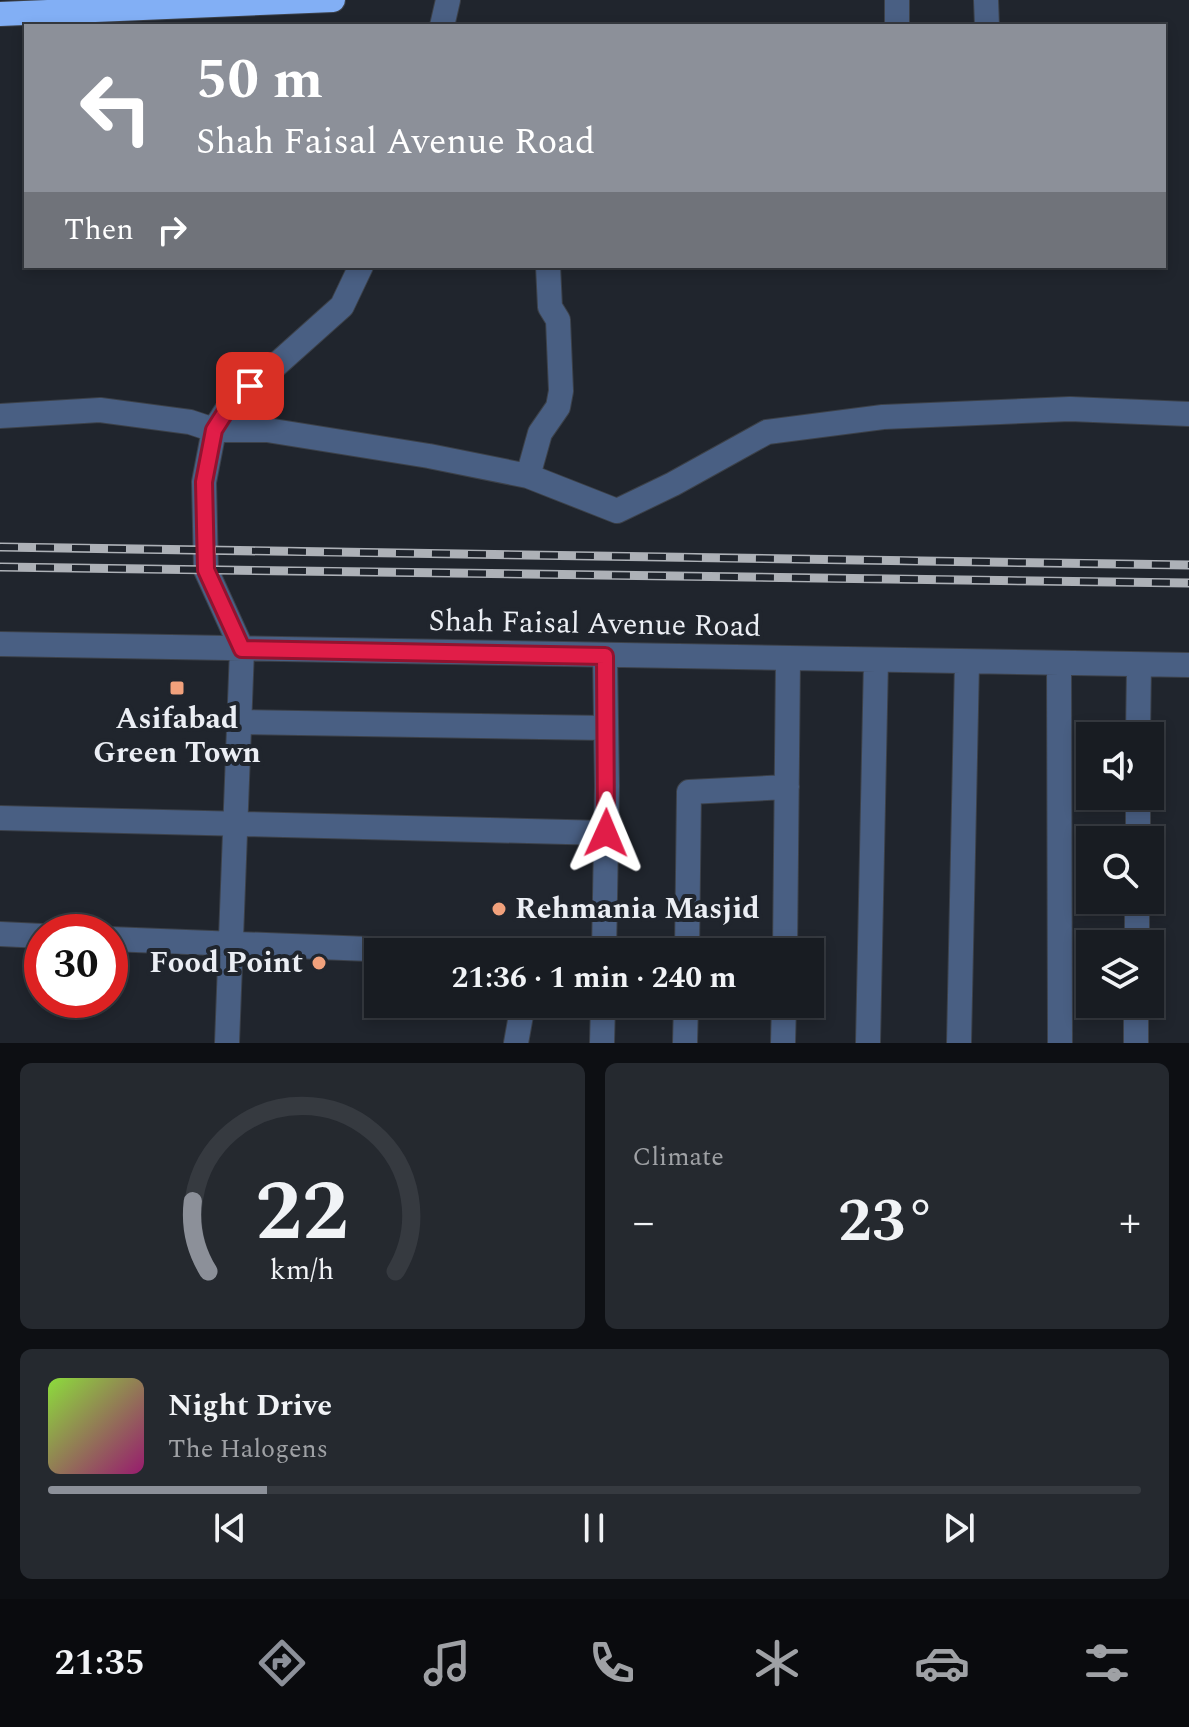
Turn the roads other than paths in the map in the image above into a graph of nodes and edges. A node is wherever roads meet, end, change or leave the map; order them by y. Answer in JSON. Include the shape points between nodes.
{"nodes":[{"id":1,"x":333,"y":0,"type":"edge"},
{"id":2,"x":448,"y":0,"type":"edge"},
{"id":3,"x":897,"y":0,"type":"edge"},
{"id":4,"x":986,"y":0,"type":"edge"},
{"id":5,"x":0,"y":14,"type":"edge"},
{"id":6,"x":442,"y":24,"type":"edge"},
{"id":7,"x":897,"y":24,"type":"edge"},
{"id":8,"x":987,"y":24,"type":"edge"},
{"id":9,"x":360,"y":268,"type":"edge"},
{"id":10,"x":548,"y":268,"type":"edge"},
{"id":11,"x":1189,"y":414,"type":"edge"},
{"id":12,"x":0,"y":416,"type":"edge"},
{"id":13,"x":214,"y":430,"type":"junction"},
{"id":14,"x":528,"y":476,"type":"junction"},
{"id":15,"x":0,"y":644,"type":"edge"},
{"id":16,"x":242,"y":649,"type":"junction"},
{"id":17,"x":605,"y":656,"type":"junction"},
{"id":18,"x":788,"y":659,"type":"junction"},
{"id":19,"x":876,"y":660,"type":"junction"},
{"id":20,"x":967,"y":662,"type":"junction"},
{"id":21,"x":1059,"y":663,"type":"junction"},
{"id":22,"x":1139,"y":665,"type":"junction"},
{"id":23,"x":1189,"y":665,"type":"edge"},
{"id":24,"x":239,"y":722,"type":"junction"},
{"id":25,"x":1138,"y":722,"type":"edge"},
{"id":26,"x":606,"y":728,"type":"junction"},
{"id":27,"x":787,"y":787,"type":"junction"},
{"id":28,"x":0,"y":818,"type":"edge"},
{"id":29,"x":235,"y":825,"type":"junction"},
{"id":30,"x":606,"y":833,"type":"junction"},
{"id":31,"x":0,"y":934,"type":"edge"},
{"id":32,"x":24,"y":935,"type":"edge"},
{"id":33,"x":604,"y":938,"type":"edge"},
{"id":34,"x":687,"y":938,"type":"edge"},
{"id":35,"x":785,"y":938,"type":"edge"},
{"id":36,"x":128,"y":940,"type":"edge"},
{"id":37,"x":231,"y":943,"type":"junction"},
{"id":38,"x":364,"y":949,"type":"edge"},
{"id":39,"x":520,"y":1018,"type":"edge"},
{"id":40,"x":603,"y":1018,"type":"edge"},
{"id":41,"x":686,"y":1018,"type":"edge"},
{"id":42,"x":784,"y":1018,"type":"edge"},
{"id":43,"x":1136,"y":1018,"type":"edge"},
{"id":44,"x":227,"y":1043,"type":"edge"},
{"id":45,"x":516,"y":1043,"type":"edge"},
{"id":46,"x":602,"y":1043,"type":"edge"},
{"id":47,"x":685,"y":1043,"type":"edge"},
{"id":48,"x":783,"y":1043,"type":"edge"},
{"id":49,"x":868,"y":1043,"type":"edge"},
{"id":50,"x":959,"y":1043,"type":"edge"},
{"id":51,"x":1060,"y":1043,"type":"edge"},
{"id":52,"x":1136,"y":1043,"type":"edge"}],
"edges":[{"from":1,"to":5,"type":"highway"},
{"from":2,"to":6,"type":"street"},
{"from":3,"to":7,"type":"street"},
{"from":4,"to":8,"type":"street"},
{"from":9,"to":13,"type":"street","via":[[342,306],[228,408]]},
{"from":10,"to":14,"type":"street","via":[[550,307],[558,320],[561,391],[558,407],[540,433]]},
{"from":11,"to":14,"type":"street","via":[[1070,409],[883,417],[767,432],[617,511]]},
{"from":12,"to":13,"type":"street","via":[[100,410]]},
{"from":13,"to":14,"type":"street","via":[[267,430]]},
{"from":13,"to":16,"type":"street","via":[[204,482],[206,570]]},
{"from":15,"to":16,"type":"street","name":"Shah Faisal Avenue Road"},
{"from":16,"to":17,"type":"street","name":"Shah Faisal Avenue Road"},
{"from":16,"to":24,"type":"street"},
{"from":17,"to":18,"type":"street","name":"Shah Faisal Avenue Road"},
{"from":17,"to":26,"type":"street"},
{"from":18,"to":19,"type":"street","name":"Shah Faisal Avenue Road"},
{"from":18,"to":27,"type":"street"},
{"from":19,"to":20,"type":"street","name":"Shah Faisal Avenue Road"},
{"from":19,"to":49,"type":"street"},
{"from":20,"to":21,"type":"street","name":"Shah Faisal Avenue Road"},
{"from":20,"to":50,"type":"street"},
{"from":21,"to":22,"type":"street","name":"Shah Faisal Avenue Road"},
{"from":21,"to":51,"type":"street"},
{"from":22,"to":23,"type":"street","name":"Shah Faisal Avenue Road"},
{"from":22,"to":25,"type":"street"},
{"from":24,"to":26,"type":"street"},
{"from":24,"to":29,"type":"street"},
{"from":26,"to":30,"type":"street"},
{"from":27,"to":34,"type":"street","via":[[689,792]]},
{"from":27,"to":35,"type":"street"},
{"from":28,"to":29,"type":"street"},
{"from":29,"to":30,"type":"street"},
{"from":29,"to":37,"type":"street"},
{"from":30,"to":33,"type":"street"},
{"from":31,"to":32,"type":"street"},
{"from":36,"to":37,"type":"street"},
{"from":37,"to":38,"type":"street"},
{"from":37,"to":44,"type":"street"},
{"from":39,"to":45,"type":"street"},
{"from":40,"to":46,"type":"street"},
{"from":41,"to":47,"type":"street"},
{"from":42,"to":48,"type":"street"},
{"from":43,"to":52,"type":"street"}]}
